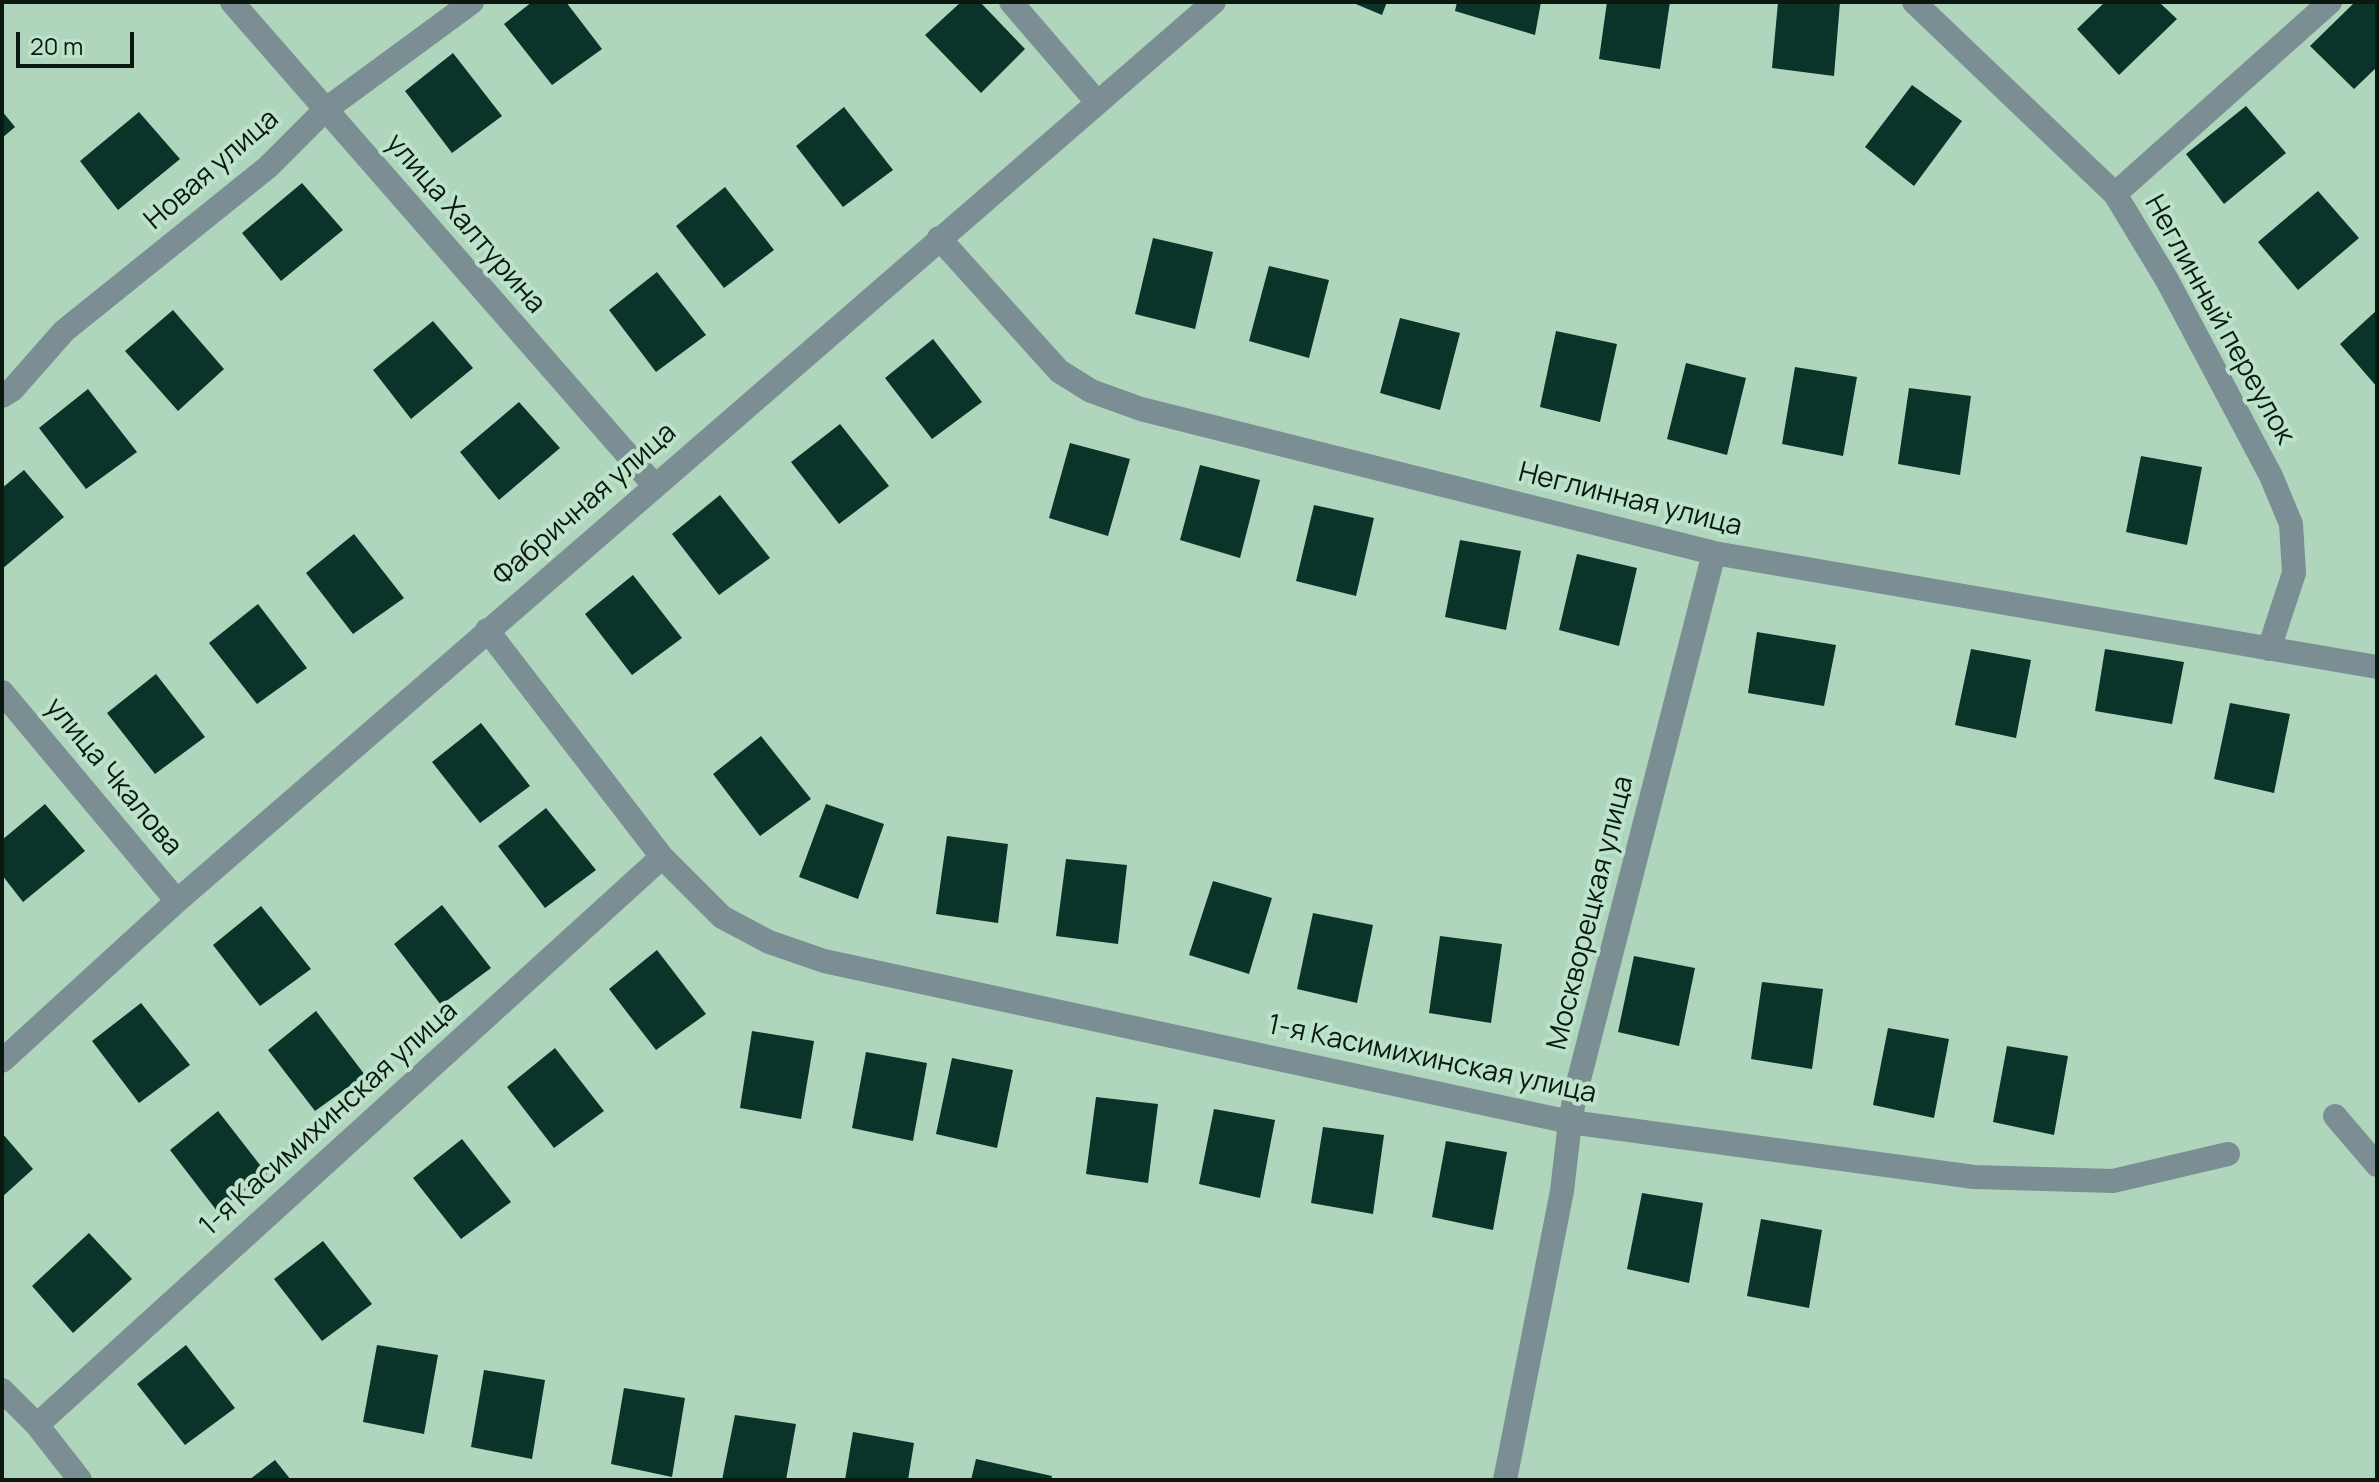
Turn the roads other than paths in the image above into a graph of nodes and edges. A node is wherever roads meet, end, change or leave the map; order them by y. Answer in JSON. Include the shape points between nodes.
{"nodes":[{"id":1,"x":232,"y":2,"type":"edge"},
{"id":2,"x":472,"y":2,"type":"edge"},
{"id":3,"x":1011,"y":2,"type":"edge"},
{"id":4,"x":1214,"y":2,"type":"edge"},
{"id":5,"x":1914,"y":2,"type":"edge"},
{"id":6,"x":2330,"y":2,"type":"edge"},
{"id":7,"x":1097,"y":102,"type":"junction"},
{"id":8,"x":325,"y":110,"type":"junction"},
{"id":9,"x":2115,"y":194,"type":"junction"},
{"id":10,"x":939,"y":238,"type":"junction"},
{"id":11,"x":2,"y":396,"type":"edge"},
{"id":12,"x":654,"y":485,"type":"junction"},
{"id":13,"x":1714,"y":553,"type":"junction"},
{"id":14,"x":487,"y":630,"type":"junction"},
{"id":15,"x":2269,"y":649,"type":"junction"},
{"id":16,"x":2377,"y":667,"type":"edge"},
{"id":17,"x":2,"y":692,"type":"edge"},
{"id":18,"x":662,"y":857,"type":"junction"},
{"id":19,"x":177,"y":901,"type":"junction"},
{"id":20,"x":2,"y":1061,"type":"edge"},
{"id":21,"x":2335,"y":1116,"type":"dead end"},
{"id":22,"x":1570,"y":1122,"type":"junction"},
{"id":23,"x":2228,"y":1154,"type":"dead end"},
{"id":24,"x":2377,"y":1165,"type":"edge"},
{"id":25,"x":2,"y":1390,"type":"edge"},
{"id":26,"x":37,"y":1425,"type":"junction"},
{"id":27,"x":80,"y":1480,"type":"edge"},
{"id":28,"x":1505,"y":1480,"type":"edge"}],
"edges":[{"from":1,"to":8,"type":"street","name":"улица Халтурина"},
{"from":2,"to":8,"type":"street","name":"Новая улица"},
{"from":3,"to":7,"type":"street"},
{"from":4,"to":7,"type":"street","name":"Фабричная улица"},
{"from":5,"to":9,"type":"street","name":"Неглинный переулок"},
{"from":6,"to":9,"type":"street"},
{"from":7,"to":10,"type":"street","name":"Фабричная улица"},
{"from":8,"to":11,"type":"street","name":"Новая улица","via":[[268,167],[64,331]]},
{"from":8,"to":12,"type":"street","name":"улица Халтурина"},
{"from":9,"to":15,"type":"street","name":"Неглинный переулок","via":[[2167,280],[2291,524],[2294,573]]},
{"from":10,"to":12,"type":"street","name":"Фабричная улица"},
{"from":10,"to":13,"type":"street","name":"Неглинная улица","via":[[1059,371],[1091,391],[1141,409]]},
{"from":12,"to":14,"type":"street","name":"Фабричная улица"},
{"from":13,"to":15,"type":"street","name":"Неглинная улица"},
{"from":13,"to":22,"type":"street","name":"Москворецкая улица"},
{"from":14,"to":18,"type":"street","name":"1-я Касимихинская улица"},
{"from":14,"to":19,"type":"street","name":"Фабричная улица"},
{"from":15,"to":16,"type":"street","name":"Неглинная улица"},
{"from":17,"to":19,"type":"street","name":"улица Чкалова"},
{"from":18,"to":22,"type":"street","name":"1-я Касимихинская улица","via":[[722,917],[769,942],[824,961]]},
{"from":18,"to":26,"type":"street","name":"1-я Касимихинская улица"},
{"from":19,"to":20,"type":"street","name":"Фабричная улица"},
{"from":21,"to":24,"type":"street"},
{"from":22,"to":23,"type":"street","name":"1-я Касимихинская улица","via":[[1974,1177],[2113,1181]]},
{"from":22,"to":28,"type":"street","name":"Москворецкая улица","via":[[1562,1191]]},
{"from":25,"to":26,"type":"street"},
{"from":26,"to":27,"type":"street"}]}
